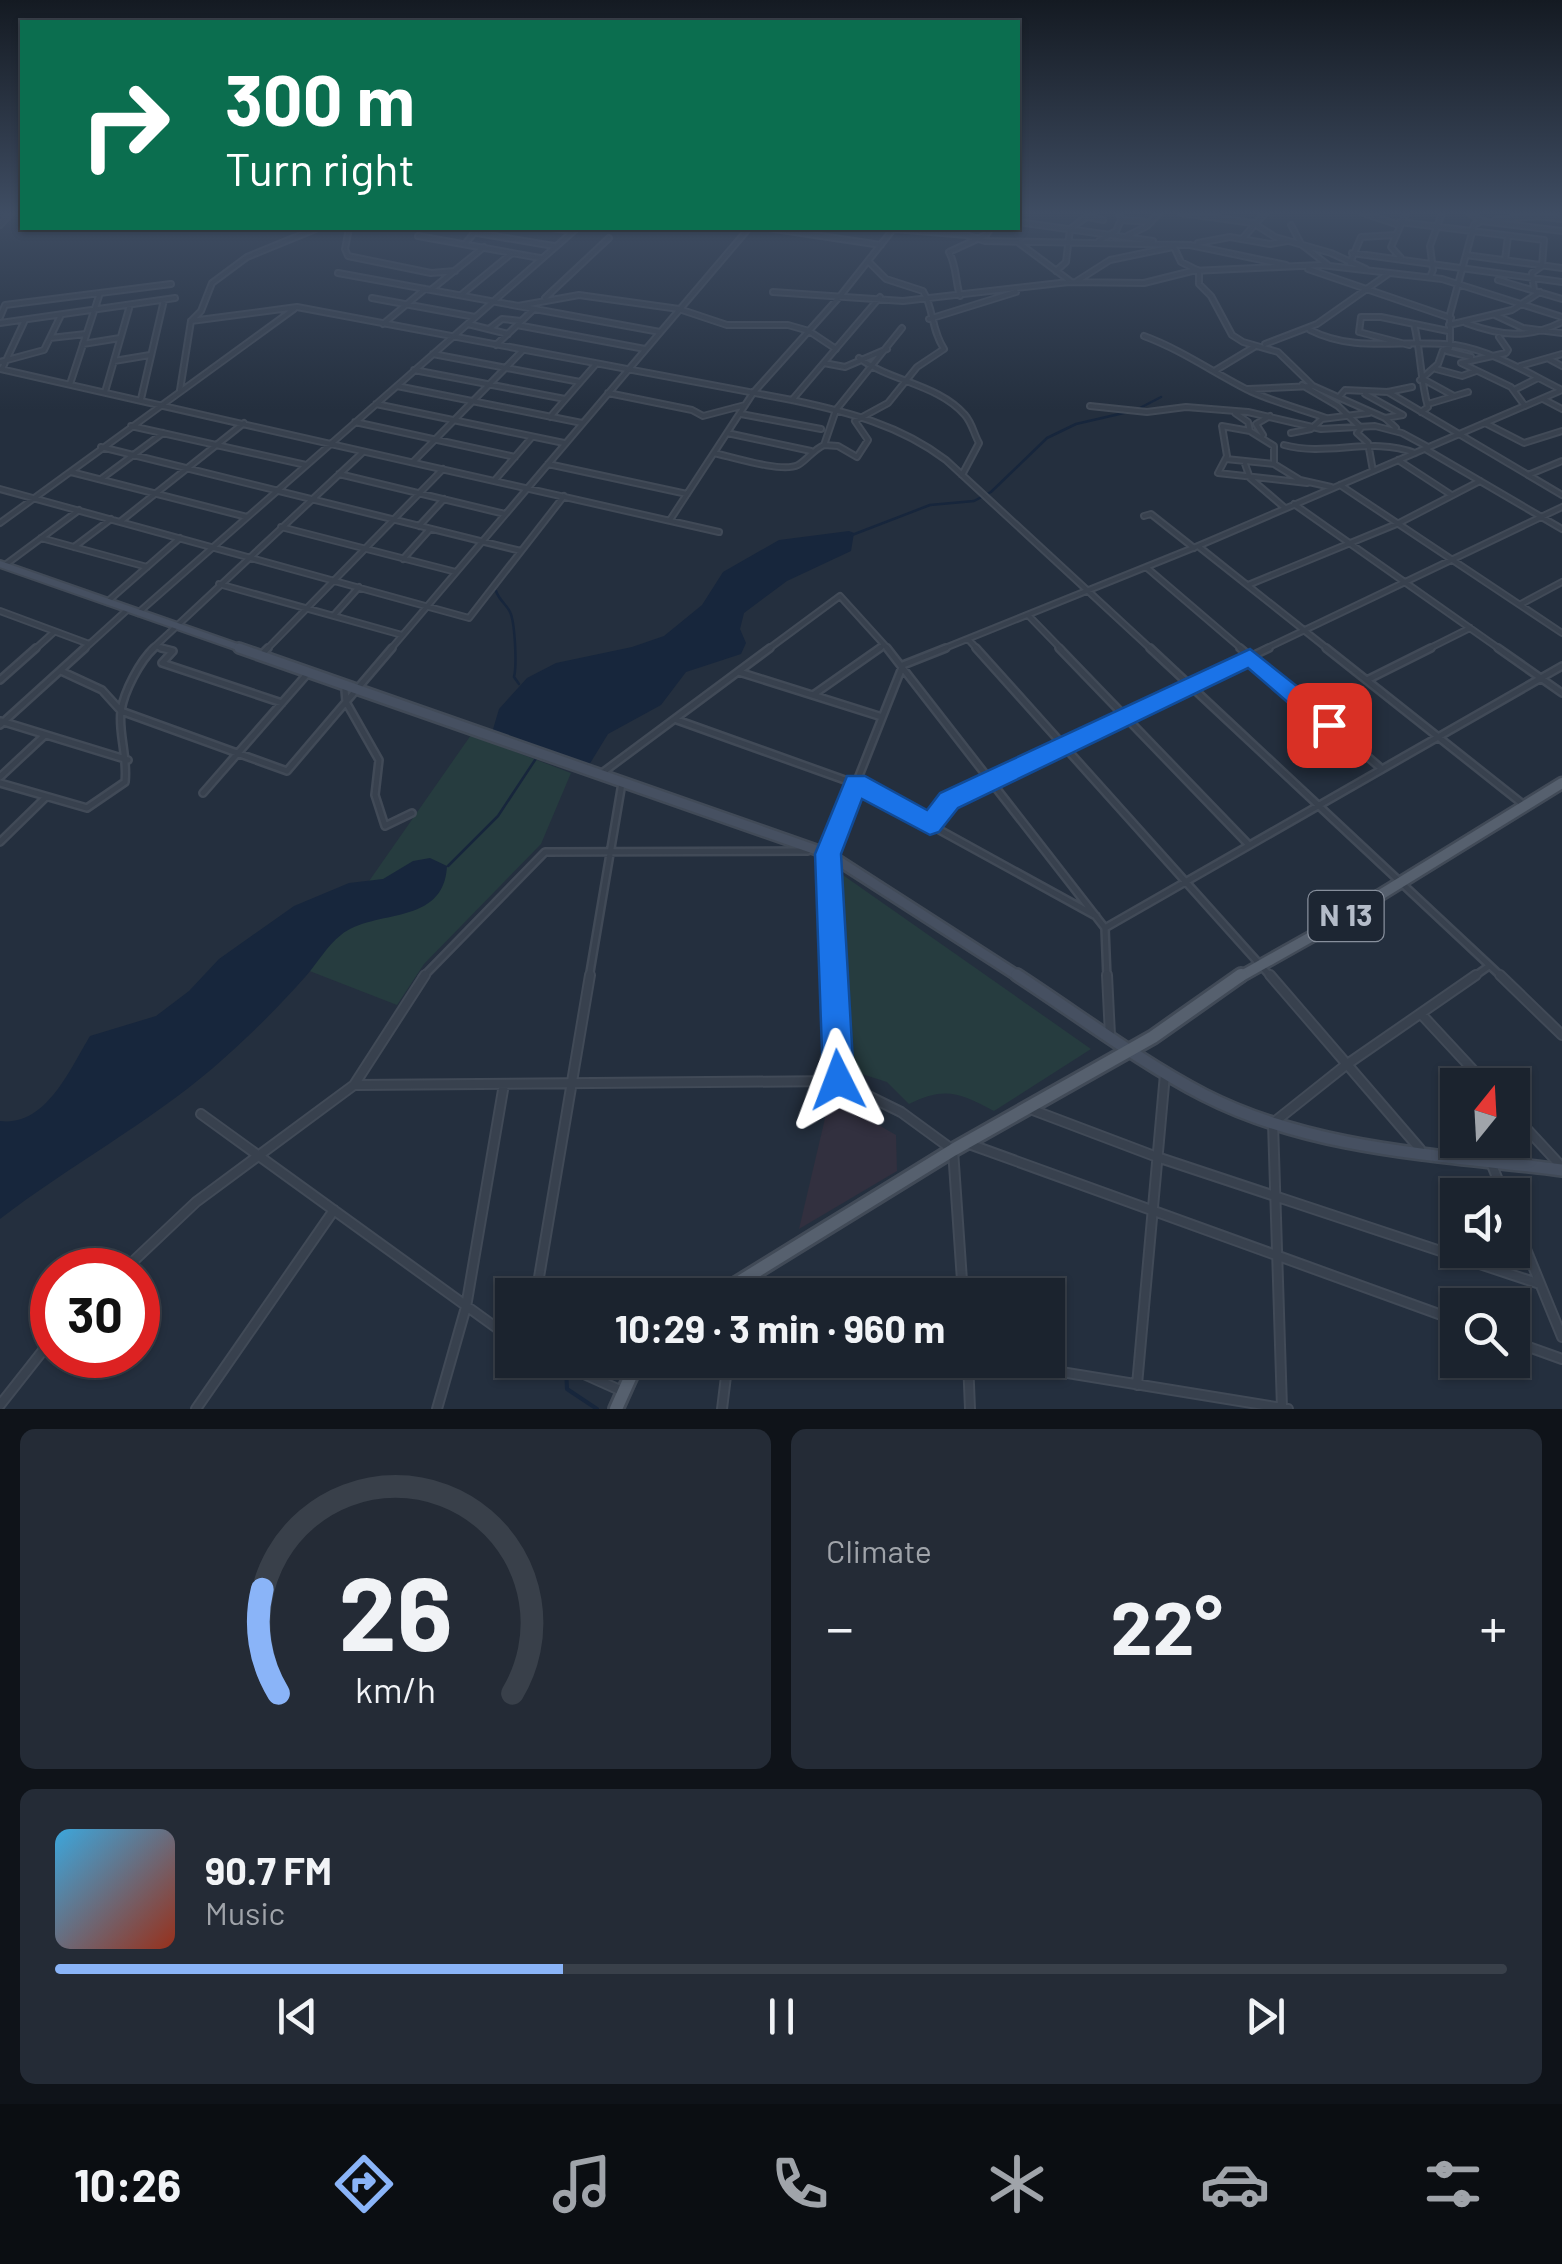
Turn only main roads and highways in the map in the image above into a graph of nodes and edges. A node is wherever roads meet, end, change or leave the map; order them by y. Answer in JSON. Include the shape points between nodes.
{"nodes":[{"id":1,"x":1562,"y":783,"type":"edge"},
{"id":2,"x":746,"y":1278,"type":"edge"},
{"id":3,"x":630,"y":1378,"type":"edge"},
{"id":4,"x":619,"y":1403,"type":"edge"}],
"edges":[{"from":1,"to":2,"type":"main road","number":"N 13"},
{"from":3,"to":4,"type":"main road"}]}
